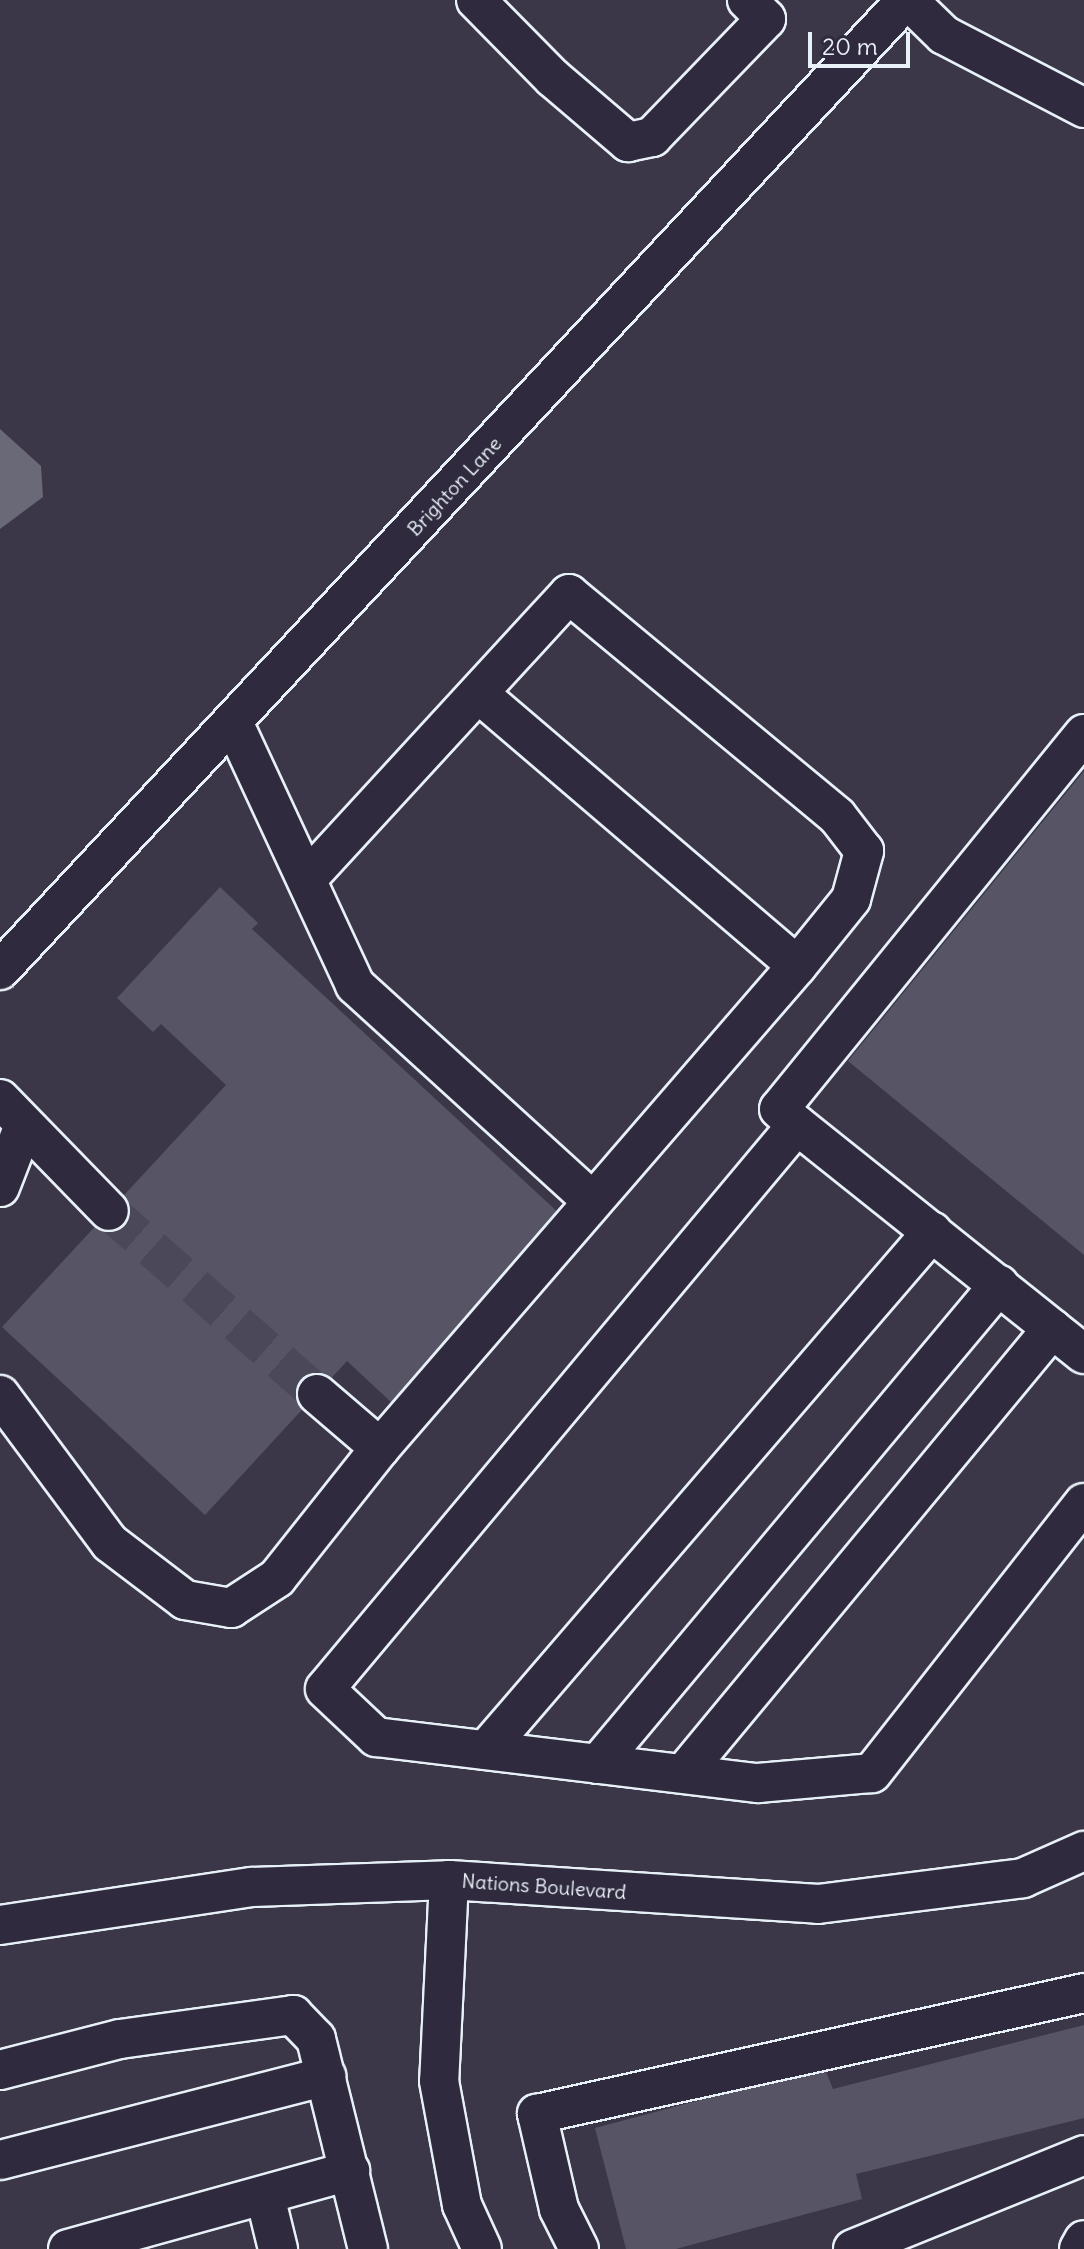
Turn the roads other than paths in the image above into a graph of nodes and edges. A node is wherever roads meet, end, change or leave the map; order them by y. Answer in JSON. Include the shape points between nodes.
{"nodes":[{"id":1,"x":476,"y":0,"type":"edge"},
{"id":2,"x":747,"y":0,"type":"edge"},
{"id":3,"x":907,"y":0,"type":"edge"},
{"id":4,"x":1084,"y":108,"type":"edge"},
{"id":5,"x":479,"y":694,"type":"junction"},
{"id":6,"x":233,"y":722,"type":"junction"},
{"id":7,"x":1084,"y":734,"type":"edge"},
{"id":8,"x":308,"y":878,"type":"junction"},
{"id":9,"x":797,"y":966,"type":"junction"},
{"id":10,"x":0,"y":970,"type":"edge"},
{"id":11,"x":12,"y":1112,"type":"edge"},
{"id":12,"x":797,"y":1125,"type":"junction"},
{"id":13,"x":0,"y":1187,"type":"edge"},
{"id":14,"x":592,"y":1201,"type":"junction"},
{"id":15,"x":109,"y":1211,"type":"tunnel mouth"},
{"id":16,"x":932,"y":1232,"type":"junction"},
{"id":17,"x":999,"y":1285,"type":"junction"},
{"id":18,"x":1052,"y":1329,"type":"junction"},
{"id":19,"x":1084,"y":1354,"type":"edge"},
{"id":20,"x":317,"y":1394,"type":"tunnel mouth"},
{"id":21,"x":0,"y":1395,"type":"edge"},
{"id":22,"x":380,"y":1448,"type":"junction"},
{"id":23,"x":1084,"y":1503,"type":"edge"},
{"id":24,"x":486,"y":1750,"type":"junction"},
{"id":25,"x":598,"y":1764,"type":"junction"},
{"id":26,"x":684,"y":1773,"type":"junction"},
{"id":27,"x":1084,"y":1851,"type":"edge"},
{"id":28,"x":449,"y":1880,"type":"junction"},
{"id":29,"x":0,"y":1925,"type":"edge"},
{"id":30,"x":1084,"y":1993,"type":"edge"},
{"id":31,"x":0,"y":2070,"type":"edge"},
{"id":32,"x":326,"y":2076,"type":"junction"},
{"id":33,"x":1084,"y":2155,"type":"edge"},
{"id":34,"x":0,"y":2160,"type":"edge"},
{"id":35,"x":350,"y":2171,"type":"junction"},
{"id":36,"x":265,"y":2196,"type":"junction"},
{"id":37,"x":1084,"y":2240,"type":"edge"},
{"id":38,"x":68,"y":2249,"type":"edge"},
{"id":39,"x":278,"y":2249,"type":"edge"},
{"id":40,"x":368,"y":2249,"type":"edge"},
{"id":41,"x":482,"y":2249,"type":"edge"},
{"id":42,"x":579,"y":2249,"type":"edge"},
{"id":43,"x":853,"y":2249,"type":"edge"},
{"id":44,"x":1079,"y":2249,"type":"edge"}],
"edges":[{"from":1,"to":2,"type":"street","via":[[553,78],[628,142],[652,137],[766,19]]},
{"from":3,"to":4,"type":"street","via":[[944,35]]},
{"from":3,"to":6,"type":"street","name":"Brighton Lane"},
{"from":5,"to":8,"type":"street"},
{"from":5,"to":9,"type":"street"},
{"from":5,"to":9,"type":"street","via":[[569,594],[837,816],[864,851],[851,899]]},
{"from":6,"to":8,"type":"street"},
{"from":6,"to":10,"type":"street","name":"Brighton Lane"},
{"from":7,"to":12,"type":"street","via":[[779,1109]]},
{"from":8,"to":14,"type":"street","via":[[355,985]]},
{"from":9,"to":14,"type":"street"},
{"from":11,"to":13,"type":"street"},
{"from":11,"to":15,"type":"street"},
{"from":12,"to":16,"type":"street"},
{"from":12,"to":24,"type":"street","via":[[325,1689],[376,1737]]},
{"from":14,"to":22,"type":"street"},
{"from":16,"to":17,"type":"street"},
{"from":16,"to":24,"type":"street"},
{"from":17,"to":18,"type":"street"},
{"from":17,"to":25,"type":"street"},
{"from":18,"to":19,"type":"street"},
{"from":18,"to":26,"type":"street"},
{"from":20,"to":22,"type":"street"},
{"from":21,"to":22,"type":"street","via":[[110,1543],[185,1600],[231,1608],[277,1578]]},
{"from":23,"to":26,"type":"street","via":[[872,1773],[758,1783]]},
{"from":24,"to":25,"type":"street"},
{"from":25,"to":26,"type":"street"},
{"from":27,"to":28,"type":"street","name":"Nations Boulevard","via":[[1023,1878],[818,1904]]},
{"from":28,"to":29,"type":"street","name":"Nations Boulevard","via":[[252,1887]]},
{"from":28,"to":41,"type":"street","via":[[439,2081],[462,2205]]},
{"from":30,"to":42,"type":"street","via":[[537,2114],[559,2209]]},
{"from":31,"to":32,"type":"street","via":[[120,2039],[293,2015],[316,2039]]},
{"from":32,"to":34,"type":"street"},
{"from":32,"to":35,"type":"street"},
{"from":33,"to":43,"type":"street"},
{"from":35,"to":36,"type":"street"},
{"from":35,"to":40,"type":"street"},
{"from":36,"to":38,"type":"street"},
{"from":36,"to":39,"type":"street"},
{"from":37,"to":44,"type":"street"}]}
